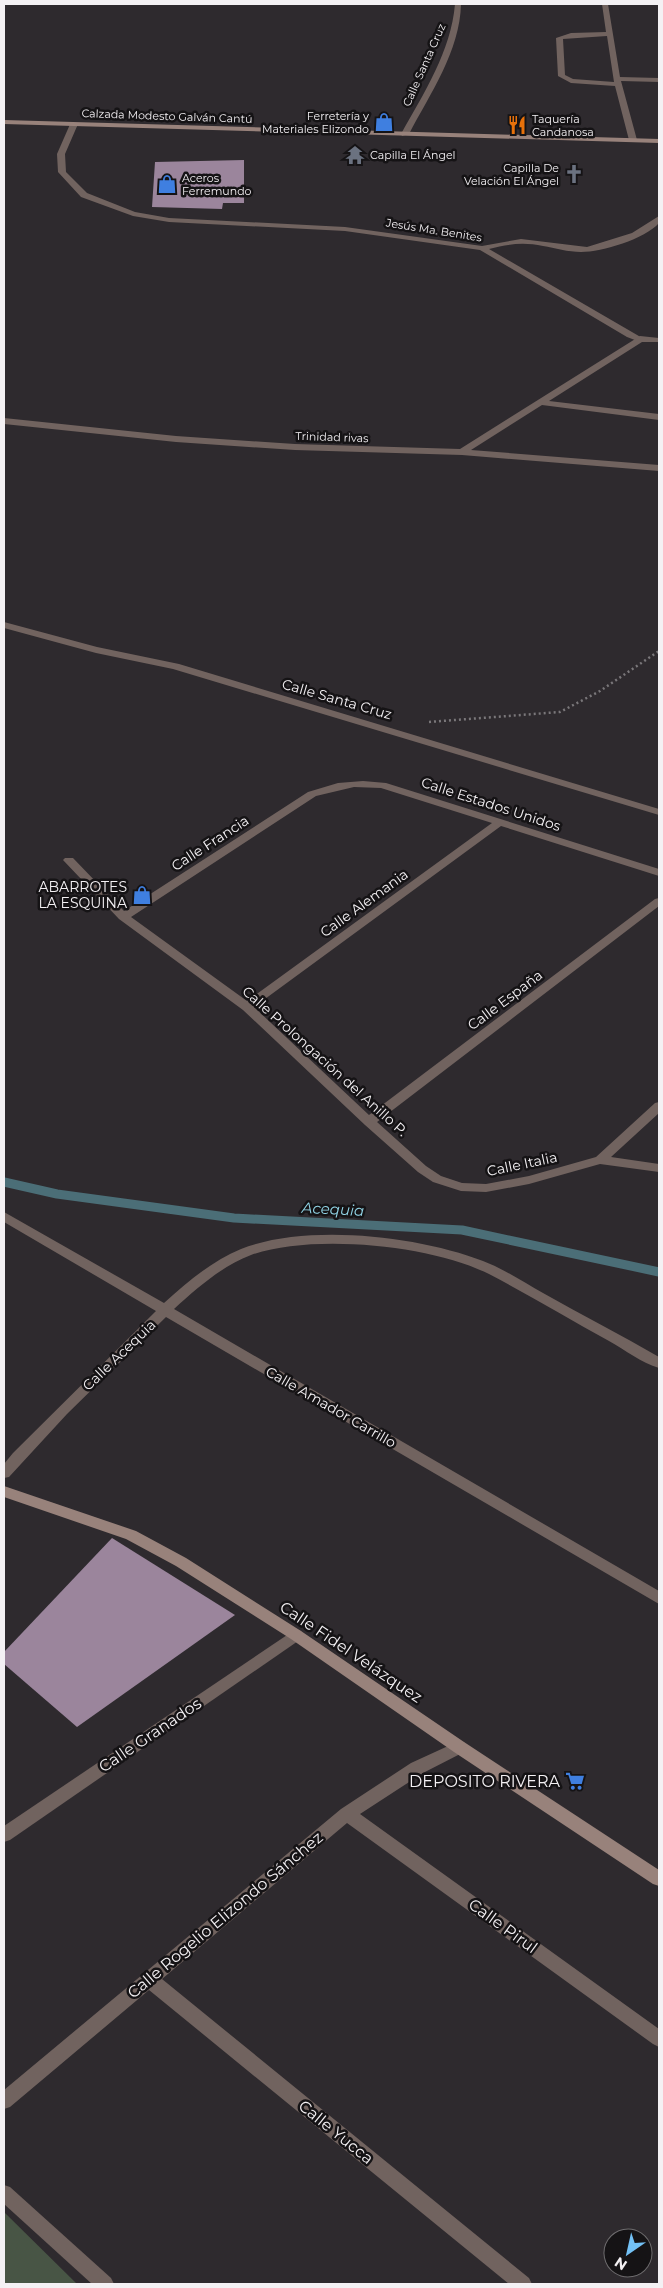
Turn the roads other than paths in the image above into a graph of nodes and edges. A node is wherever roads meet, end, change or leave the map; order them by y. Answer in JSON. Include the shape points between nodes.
{"nodes":[{"id":1,"x":458,"y":4,"type":"edge"},
{"id":2,"x":605,"y":4,"type":"edge"},
{"id":3,"x":610,"y":34,"type":"junction"},
{"id":4,"x":659,"y":80,"type":"edge"},
{"id":5,"x":617,"y":81,"type":"junction"},
{"id":6,"x":4,"y":122,"type":"edge"},
{"id":7,"x":74,"y":124,"type":"junction"},
{"id":8,"x":405,"y":134,"type":"junction"},
{"id":9,"x":633,"y":140,"type":"junction"},
{"id":10,"x":659,"y":141,"type":"edge"},
{"id":11,"x":659,"y":218,"type":"edge"},
{"id":12,"x":482,"y":248,"type":"junction"},
{"id":13,"x":640,"y":338,"type":"junction"},
{"id":14,"x":659,"y":340,"type":"edge"},
{"id":15,"x":540,"y":402,"type":"junction"},
{"id":16,"x":659,"y":417,"type":"edge"},
{"id":17,"x":4,"y":421,"type":"edge"},
{"id":18,"x":462,"y":452,"type":"junction"},
{"id":19,"x":659,"y":468,"type":"edge"},
{"id":20,"x":4,"y":625,"type":"edge"},
{"id":21,"x":312,"y":794,"type":"joint"},
{"id":22,"x":659,"y":812,"type":"edge"},
{"id":23,"x":498,"y":823,"type":"junction"},
{"id":24,"x":69,"y":860,"type":"dead end"},
{"id":25,"x":659,"y":873,"type":"edge"},
{"id":26,"x":659,"y":901,"type":"edge"},
{"id":27,"x":123,"y":917,"type":"junction"},
{"id":28,"x":247,"y":1007,"type":"junction"},
{"id":29,"x":659,"y":1106,"type":"edge"},
{"id":30,"x":369,"y":1122,"type":"junction"},
{"id":31,"x":600,"y":1160,"type":"junction"},
{"id":32,"x":659,"y":1168,"type":"edge"},
{"id":33,"x":422,"y":1169,"type":"joint"},
{"id":34,"x":4,"y":1216,"type":"edge"},
{"id":35,"x":165,"y":1310,"type":"junction"},
{"id":36,"x":659,"y":1363,"type":"edge"},
{"id":37,"x":4,"y":1473,"type":"edge"},
{"id":38,"x":4,"y":1491,"type":"edge"},
{"id":39,"x":659,"y":1598,"type":"edge"},
{"id":40,"x":296,"y":1634,"type":"junction"},
{"id":41,"x":459,"y":1747,"type":"junction"},
{"id":42,"x":347,"y":1814,"type":"junction"},
{"id":43,"x":4,"y":1835,"type":"edge"},
{"id":44,"x":659,"y":1879,"type":"edge"},
{"id":45,"x":149,"y":1979,"type":"junction"},
{"id":46,"x":659,"y":2039,"type":"edge"},
{"id":47,"x":4,"y":2101,"type":"edge"},
{"id":48,"x":4,"y":2194,"type":"edge"},
{"id":49,"x":105,"y":2284,"type":"edge"},
{"id":50,"x":523,"y":2284,"type":"edge"}],
"edges":[{"from":1,"to":8,"type":"street","name":"Calle Santa Cruz","via":[[460,14],[451,41]]},
{"from":2,"to":3,"type":"street"},
{"from":3,"to":5,"type":"street"},
{"from":3,"to":5,"type":"street","via":[[560,38],[562,76],[571,81]]},
{"from":4,"to":5,"type":"street"},
{"from":5,"to":9,"type":"street"},
{"from":6,"to":7,"type":"main road","name":"Calzada Modesto Galván Cantú"},
{"from":7,"to":8,"type":"main road","name":"Calzada Modesto Galván Cantú"},
{"from":7,"to":12,"type":"street","name":"Jesús Ma. Benites","via":[[60,154],[62,172],[84,194],[133,214],[169,220],[344,229]]},
{"from":8,"to":9,"type":"main road","name":"Calzada Modesto Galván Cantú"},
{"from":9,"to":10,"type":"main road","name":"Calzada Modesto Galván Cantú"},
{"from":11,"to":12,"type":"street","via":[[651,228],[592,249],[518,241]]},
{"from":12,"to":13,"type":"street","name":"Jesús Ma. Benites"},
{"from":13,"to":14,"type":"street","name":"Jesús Ma. Benites"},
{"from":13,"to":15,"type":"street"},
{"from":15,"to":16,"type":"street"},
{"from":15,"to":18,"type":"street"},
{"from":17,"to":18,"type":"street","name":"Trinidad rivas","via":[[295,447]]},
{"from":18,"to":19,"type":"street","name":"Trinidad rivas"},
{"from":20,"to":22,"type":"street","name":"Calle Santa Cruz","via":[[96,650],[175,666]]},
{"from":21,"to":23,"type":"street","name":"Calle Estados Unidos","via":[[338,785],[361,782],[382,785]]},
{"from":21,"to":27,"type":"street","name":"Calle Francia"},
{"from":23,"to":25,"type":"street","name":"Calle Estados Unidos"},
{"from":23,"to":28,"type":"street","name":"Calle Alemania"},
{"from":24,"to":27,"type":"street","name":"Calle Prolongación del Anillo P."},
{"from":26,"to":30,"type":"street","name":"Calle España"},
{"from":27,"to":28,"type":"street","name":"Calle Prolongación del Anillo P."},
{"from":28,"to":30,"type":"street","name":"Calle Prolongación del Anillo P."},
{"from":29,"to":31,"type":"street","name":"Calle Italia"},
{"from":30,"to":33,"type":"street","name":"Calle Prolongación del Anillo P."},
{"from":31,"to":32,"type":"street","name":"Calle Italia"},
{"from":31,"to":33,"type":"street","name":"Calle Italia","via":[[486,1188],[461,1187],[437,1179]]},
{"from":34,"to":35,"type":"street","name":"Calle Amador Carrillo"},
{"from":35,"to":36,"type":"street","name":"Calle Acequia","via":[[207,1275],[247,1252],[282,1243],[339,1240],[391,1243],[479,1264]]},
{"from":35,"to":37,"type":"street","name":"Calle Acequia","via":[[40,1432]]},
{"from":35,"to":39,"type":"street","name":"Calle Amador Carrillo"},
{"from":38,"to":40,"type":"main road","name":"Calle Fidel Velázquez","via":[[131,1535],[181,1562]]},
{"from":40,"to":41,"type":"main road","name":"Calle Fidel Velázquez"},
{"from":40,"to":43,"type":"street","name":"Calle Granados"},
{"from":41,"to":42,"type":"street","name":"Calle Rogelio Elizondo Sánchez","via":[[417,1768]]},
{"from":41,"to":44,"type":"main road","name":"Calle Fidel Velázquez"},
{"from":42,"to":45,"type":"street","name":"Calle Rogelio Elizondo Sánchez"},
{"from":42,"to":46,"type":"street","name":"Calle Pirul"},
{"from":45,"to":47,"type":"street","name":"Calle Rogelio Elizondo Sánchez"},
{"from":45,"to":50,"type":"street","name":"Calle Yucca"},
{"from":48,"to":49,"type":"street"}]}
